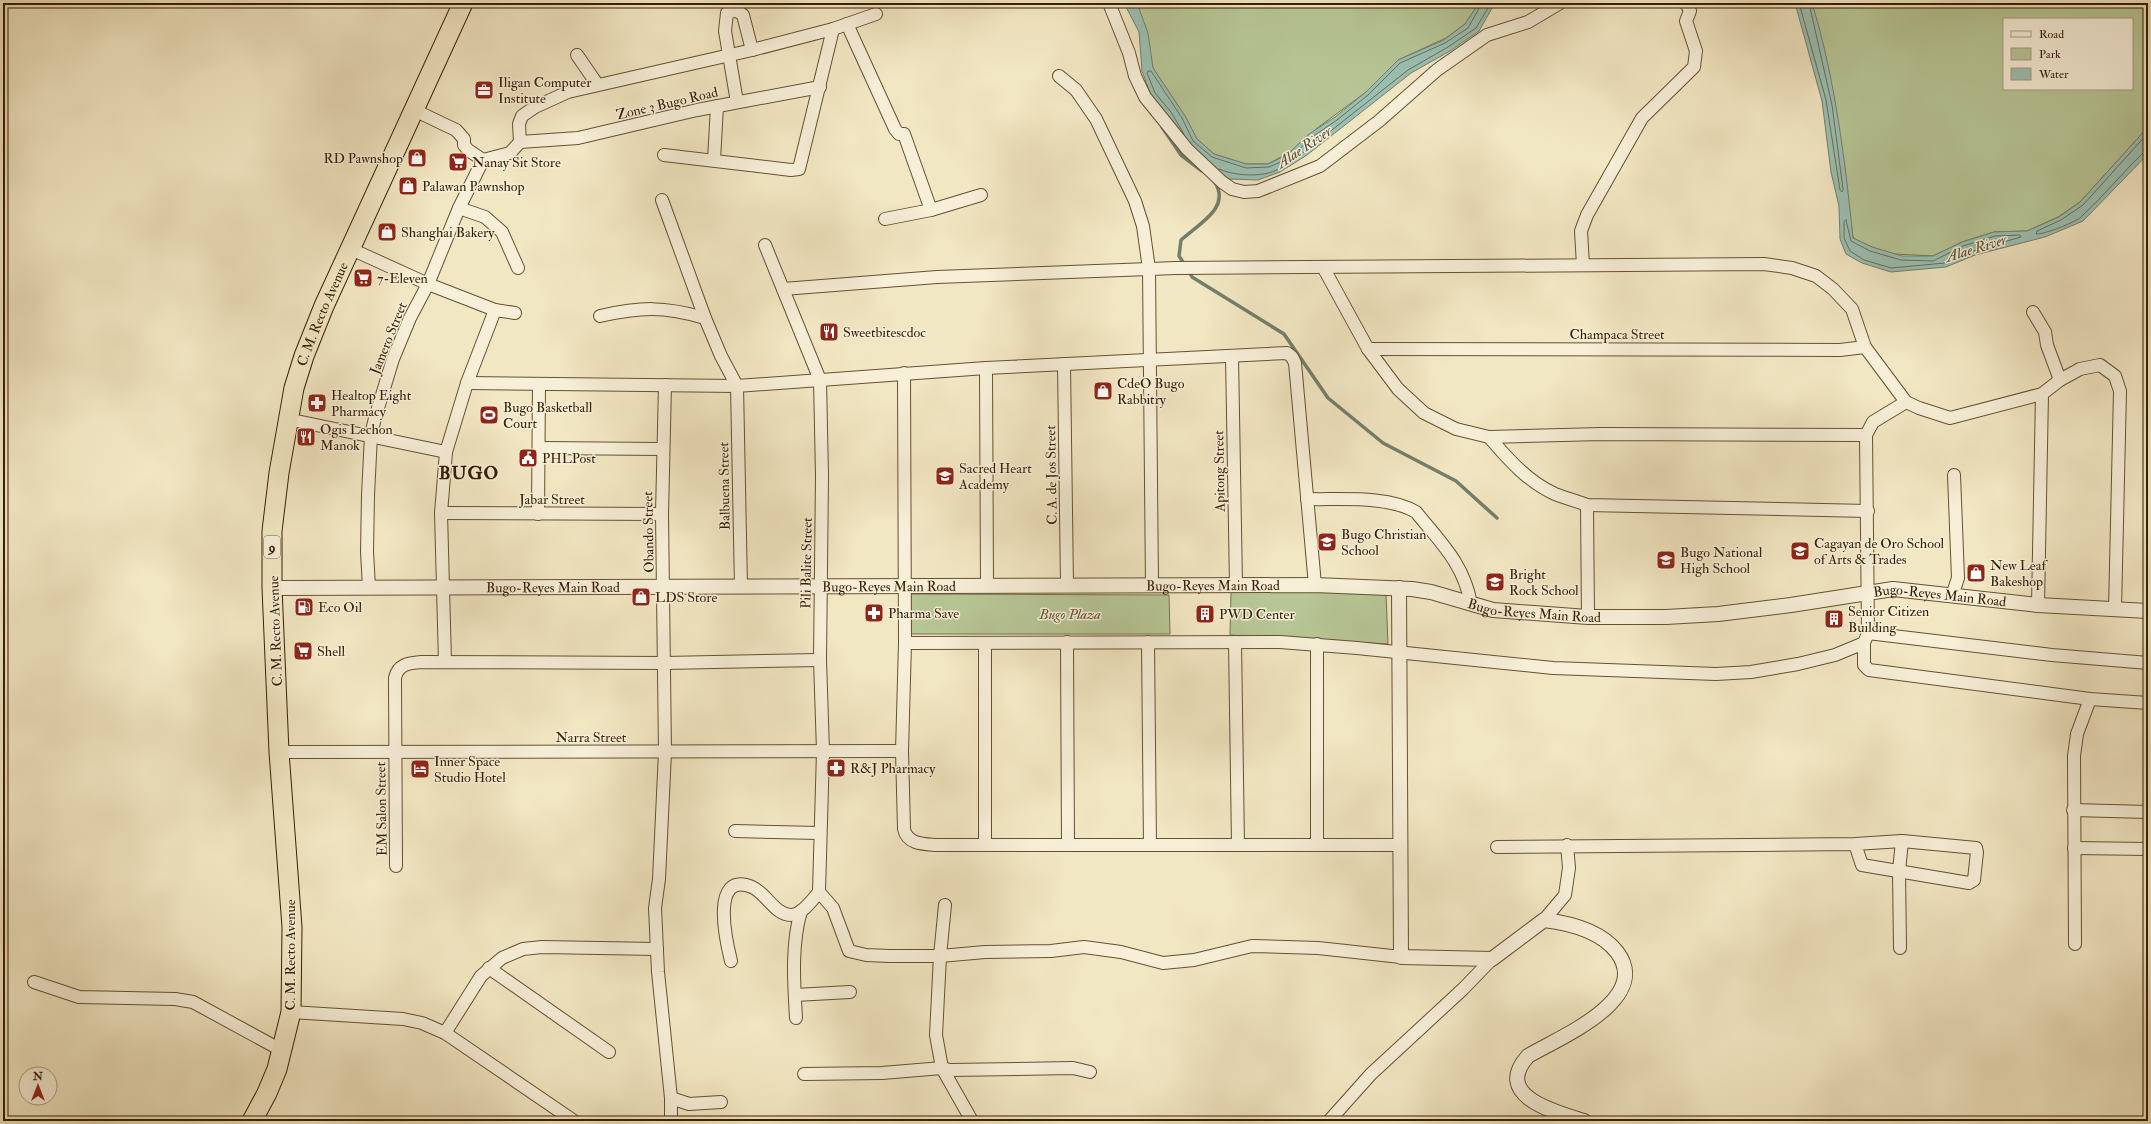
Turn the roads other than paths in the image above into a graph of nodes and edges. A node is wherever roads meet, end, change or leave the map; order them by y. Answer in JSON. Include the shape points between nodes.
{"nodes":[{"id":1,"x":463,"y":3,"type":"edge"},
{"id":2,"x":1109,"y":3,"type":"edge"},
{"id":3,"x":1560,"y":3,"type":"edge"},
{"id":4,"x":1686,"y":3,"type":"edge"},
{"id":5,"x":876,"y":14,"type":"dead end"},
{"id":6,"x":847,"y":24,"type":"junction"},
{"id":7,"x":833,"y":29,"type":"junction"},
{"id":8,"x":752,"y":50,"type":"junction"},
{"id":9,"x":577,"y":55,"type":"dead end"},
{"id":10,"x":730,"y":55,"type":"junction"},
{"id":11,"x":1059,"y":76,"type":"dead end"},
{"id":12,"x":597,"y":84,"type":"junction"},
{"id":13,"x":820,"y":87,"type":"junction"},
{"id":14,"x":737,"y":102,"type":"junction"},
{"id":15,"x":717,"y":106,"type":"junction"},
{"id":16,"x":414,"y":110,"type":"junction"},
{"id":17,"x":520,"y":142,"type":"junction"},
{"id":18,"x":664,"y":155,"type":"dead end"},
{"id":19,"x":482,"y":160,"type":"junction"},
{"id":20,"x":714,"y":160,"type":"junction"},
{"id":21,"x":981,"y":195,"type":"dead end"},
{"id":22,"x":662,"y":200,"type":"dead end"},
{"id":23,"x":459,"y":208,"type":"junction"},
{"id":24,"x":931,"y":210,"type":"junction"},
{"id":25,"x":885,"y":219,"type":"dead end"},
{"id":26,"x":765,"y":245,"type":"dead end"},
{"id":27,"x":351,"y":249,"type":"junction"},
{"id":28,"x":1583,"y":265,"type":"junction"},
{"id":29,"x":1323,"y":267,"type":"junction"},
{"id":30,"x":518,"y":268,"type":"dead end"},
{"id":31,"x":1149,"y":269,"type":"junction"},
{"id":32,"x":428,"y":284,"type":"junction"},
{"id":33,"x":783,"y":289,"type":"junction"},
{"id":34,"x":495,"y":310,"type":"junction"},
{"id":35,"x":2034,"y":312,"type":"dead end"},
{"id":36,"x":515,"y":313,"type":"dead end"},
{"id":37,"x":600,"y":316,"type":"dead end"},
{"id":38,"x":705,"y":318,"type":"junction"},
{"id":39,"x":1865,"y":346,"type":"junction"},
{"id":40,"x":1368,"y":349,"type":"junction"},
{"id":41,"x":1232,"y":356,"type":"junction"},
{"id":42,"x":1150,"y":361,"type":"junction"},
{"id":43,"x":1064,"y":364,"type":"junction"},
{"id":44,"x":986,"y":368,"type":"junction"},
{"id":45,"x":904,"y":373,"type":"junction"},
{"id":46,"x":820,"y":380,"type":"junction"},
{"id":47,"x":2060,"y":380,"type":"junction"},
{"id":48,"x":467,"y":383,"type":"junction"},
{"id":49,"x":540,"y":384,"type":"junction"},
{"id":50,"x":665,"y":385,"type":"junction"},
{"id":51,"x":737,"y":386,"type":"junction"},
{"id":52,"x":2042,"y":394,"type":"junction"},
{"id":53,"x":1906,"y":402,"type":"junction"},
{"id":54,"x":287,"y":419,"type":"junction"},
{"id":55,"x":371,"y":435,"type":"junction"},
{"id":56,"x":1866,"y":435,"type":"junction"},
{"id":57,"x":1489,"y":437,"type":"junction"},
{"id":58,"x":539,"y":448,"type":"junction"},
{"id":59,"x":663,"y":449,"type":"junction"},
{"id":60,"x":446,"y":452,"type":"junction"},
{"id":61,"x":1954,"y":475,"type":"dead end"},
{"id":62,"x":1307,"y":499,"type":"junction"},
{"id":63,"x":1587,"y":505,"type":"junction"},
{"id":64,"x":1868,"y":511,"type":"junction"},
{"id":65,"x":441,"y":513,"type":"junction"},
{"id":66,"x":538,"y":514,"type":"junction"},
{"id":67,"x":662,"y":514,"type":"junction"},
{"id":68,"x":905,"y":585,"type":"junction"},
{"id":69,"x":987,"y":585,"type":"junction"},
{"id":70,"x":1067,"y":585,"type":"junction"},
{"id":71,"x":1236,"y":585,"type":"junction"},
{"id":72,"x":1315,"y":585,"type":"junction"},
{"id":73,"x":741,"y":586,"type":"junction"},
{"id":74,"x":1152,"y":586,"type":"junction"},
{"id":75,"x":369,"y":587,"type":"junction"},
{"id":76,"x":443,"y":587,"type":"junction"},
{"id":77,"x":821,"y":587,"type":"junction"},
{"id":78,"x":272,"y":588,"type":"junction"},
{"id":79,"x":664,"y":588,"type":"junction"},
{"id":80,"x":1399,"y":588,"type":"junction"},
{"id":81,"x":1868,"y":592,"type":"junction"},
{"id":82,"x":1952,"y":596,"type":"junction"},
{"id":83,"x":1471,"y":604,"type":"junction"},
{"id":84,"x":2038,"y":605,"type":"junction"},
{"id":85,"x":2115,"y":610,"type":"junction"},
{"id":86,"x":2148,"y":611,"type":"edge"},
{"id":87,"x":1588,"y":617,"type":"junction"},
{"id":88,"x":1866,"y":638,"type":"junction"},
{"id":89,"x":1067,"y":642,"type":"junction"},
{"id":90,"x":1148,"y":642,"type":"junction"},
{"id":91,"x":1235,"y":642,"type":"junction"},
{"id":92,"x":905,"y":643,"type":"junction"},
{"id":93,"x":985,"y":643,"type":"junction"},
{"id":94,"x":1317,"y":644,"type":"junction"},
{"id":95,"x":1399,"y":652,"type":"junction"},
{"id":96,"x":820,"y":660,"type":"junction"},
{"id":97,"x":445,"y":662,"type":"junction"},
{"id":98,"x":665,"y":663,"type":"junction"},
{"id":99,"x":2148,"y":663,"type":"edge"},
{"id":100,"x":2090,"y":698,"type":"junction"},
{"id":101,"x":2148,"y":703,"type":"edge"},
{"id":102,"x":823,"y":751,"type":"junction"},
{"id":103,"x":902,"y":751,"type":"junction"},
{"id":104,"x":279,"y":752,"type":"junction"},
{"id":105,"x":395,"y":752,"type":"junction"},
{"id":106,"x":665,"y":752,"type":"junction"},
{"id":107,"x":2073,"y":810,"type":"junction"},
{"id":108,"x":2148,"y":812,"type":"edge"},
{"id":109,"x":735,"y":830,"type":"dead end"},
{"id":110,"x":819,"y":833,"type":"junction"},
{"id":111,"x":1902,"y":841,"type":"junction"},
{"id":112,"x":1855,"y":844,"type":"junction"},
{"id":113,"x":985,"y":845,"type":"junction"},
{"id":114,"x":1068,"y":845,"type":"junction"},
{"id":115,"x":1150,"y":845,"type":"junction"},
{"id":116,"x":1238,"y":845,"type":"junction"},
{"id":117,"x":1317,"y":845,"type":"junction"},
{"id":118,"x":1400,"y":845,"type":"junction"},
{"id":119,"x":1567,"y":845,"type":"junction"},
{"id":120,"x":1497,"y":847,"type":"dead end"},
{"id":121,"x":2074,"y":848,"type":"junction"},
{"id":122,"x":2148,"y":848,"type":"edge"},
{"id":123,"x":396,"y":866,"type":"dead end"},
{"id":124,"x":1899,"y":871,"type":"junction"},
{"id":125,"x":819,"y":892,"type":"junction"},
{"id":126,"x":945,"y":905,"type":"dead end"},
{"id":127,"x":801,"y":911,"type":"junction"},
{"id":128,"x":1544,"y":920,"type":"junction"},
{"id":129,"x":2075,"y":944,"type":"dead end"},
{"id":130,"x":1900,"y":948,"type":"dead end"},
{"id":131,"x":657,"y":949,"type":"junction"},
{"id":132,"x":940,"y":956,"type":"junction"},
{"id":133,"x":1401,"y":957,"type":"junction"},
{"id":134,"x":1492,"y":959,"type":"junction"},
{"id":135,"x":731,"y":961,"type":"dead end"},
{"id":136,"x":489,"y":968,"type":"junction"},
{"id":137,"x":34,"y":982,"type":"dead end"},
{"id":138,"x":850,"y":992,"type":"dead end"},
{"id":139,"x":795,"y":995,"type":"junction"},
{"id":140,"x":291,"y":1012,"type":"junction"},
{"id":141,"x":796,"y":1018,"type":"dead end"},
{"id":142,"x":446,"y":1033,"type":"junction"},
{"id":143,"x":283,"y":1050,"type":"junction"},
{"id":144,"x":609,"y":1052,"type":"dead end"},
{"id":145,"x":942,"y":1068,"type":"junction"},
{"id":146,"x":1090,"y":1072,"type":"dead end"},
{"id":147,"x":804,"y":1074,"type":"dead end"},
{"id":148,"x":671,"y":1098,"type":"junction"},
{"id":149,"x":721,"y":1102,"type":"dead end"},
{"id":150,"x":252,"y":1121,"type":"edge"},
{"id":151,"x":574,"y":1121,"type":"edge"},
{"id":152,"x":671,"y":1121,"type":"edge"},
{"id":153,"x":972,"y":1121,"type":"edge"},
{"id":154,"x":1329,"y":1121,"type":"edge"},
{"id":155,"x":1584,"y":1121,"type":"edge"}],
"edges":[{"from":1,"to":16,"type":"highway","name":"C. M. Recto Avenue","number":"9"},
{"from":2,"to":3,"type":"street","via":[[1145,97],[1187,149],[1222,182],[1232,189],[1244,192],[1258,191],[1320,166],[1379,121],[1437,70],[1487,35],[1528,22]]},
{"from":4,"to":28,"type":"street","via":[[1690,11],[1686,21],[1696,51],[1694,67],[1642,118],[1586,215],[1581,231]]},
{"from":5,"to":6,"type":"street"},
{"from":6,"to":7,"type":"street"},
{"from":6,"to":24,"type":"street","via":[[895,129],[899,134],[904,134]]},
{"from":7,"to":8,"type":"street"},
{"from":7,"to":13,"type":"street"},
{"from":8,"to":10,"type":"street"},
{"from":8,"to":10,"type":"street","via":[[746,20],[739,11],[734,10],[727,13],[725,22]]},
{"from":9,"to":12,"type":"street"},
{"from":10,"to":12,"type":"street"},
{"from":10,"to":14,"type":"street"},
{"from":11,"to":31,"type":"street","via":[[1076,90],[1096,119],[1135,201],[1143,226]]},
{"from":12,"to":17,"type":"street","via":[[568,92],[534,107],[522,116],[519,124]]},
{"from":13,"to":14,"type":"street","name":"Zone 3 Bugo Road"},
{"from":13,"to":20,"type":"street","via":[[799,169]]},
{"from":14,"to":15,"type":"street","name":"Zone 3 Bugo Road"},
{"from":15,"to":17,"type":"street","name":"Zone 3 Bugo Road","via":[[578,138]]},
{"from":15,"to":20,"type":"street"},
{"from":16,"to":19,"type":"street","via":[[456,130],[464,139],[464,145],[468,150]]},
{"from":16,"to":27,"type":"highway","name":"C. M. Recto Avenue","number":"9"},
{"from":17,"to":19,"type":"street","via":[[510,153]]},
{"from":18,"to":20,"type":"street"},
{"from":19,"to":23,"type":"street","name":"Jamero Street"},
{"from":21,"to":24,"type":"street"},
{"from":22,"to":38,"type":"street"},
{"from":23,"to":30,"type":"street","via":[[485,217],[502,232]]},
{"from":23,"to":32,"type":"street","name":"Jamero Street"},
{"from":24,"to":25,"type":"street"},
{"from":26,"to":33,"type":"street","name":"Pili Balite Street"},
{"from":27,"to":32,"type":"street"},
{"from":27,"to":54,"type":"highway","name":"C. M. Recto Avenue","number":"9","via":[[304,356]]},
{"from":28,"to":29,"type":"street"},
{"from":28,"to":39,"type":"street","via":[[1764,264],[1792,268],[1816,276],[1848,302],[1856,317]]},
{"from":29,"to":31,"type":"street"},
{"from":29,"to":40,"type":"street"},
{"from":31,"to":33,"type":"street","via":[[937,277]]},
{"from":31,"to":42,"type":"street"},
{"from":32,"to":34,"type":"street"},
{"from":32,"to":55,"type":"street","name":"Jamero Street","via":[[393,359]]},
{"from":33,"to":46,"type":"street","name":"Pili Balite Street"},
{"from":34,"to":36,"type":"street"},
{"from":34,"to":48,"type":"street"},
{"from":35,"to":47,"type":"street","via":[[2045,332]]},
{"from":37,"to":38,"type":"street","via":[[631,309],[657,308],[678,310]]},
{"from":38,"to":51,"type":"street"},
{"from":39,"to":40,"type":"street","name":"Champaca Street","via":[[1840,350]]},
{"from":39,"to":53,"type":"street"},
{"from":40,"to":57,"type":"street","via":[[1398,389],[1424,413],[1456,429]]},
{"from":41,"to":42,"type":"street"},
{"from":41,"to":62,"type":"street","via":[[1281,352],[1292,357]]},
{"from":41,"to":71,"type":"street","name":"Apitong Street"},
{"from":42,"to":43,"type":"street"},
{"from":42,"to":74,"type":"street"},
{"from":43,"to":44,"type":"street"},
{"from":43,"to":70,"type":"street","name":"C. A. de Jos Street"},
{"from":44,"to":45,"type":"street"},
{"from":44,"to":69,"type":"street"},
{"from":45,"to":46,"type":"street"},
{"from":45,"to":68,"type":"street"},
{"from":46,"to":51,"type":"street"},
{"from":46,"to":77,"type":"street","name":"Pili Balite Street"},
{"from":47,"to":52,"type":"street"},
{"from":47,"to":85,"type":"street","via":[[2080,369],[2100,365],[2114,376],[2120,391]]},
{"from":48,"to":49,"type":"street"},
{"from":48,"to":60,"type":"street"},
{"from":49,"to":50,"type":"street"},
{"from":49,"to":58,"type":"street"},
{"from":50,"to":51,"type":"street"},
{"from":50,"to":59,"type":"street","name":"Obando Street"},
{"from":51,"to":73,"type":"street","name":"Balbuena Street"},
{"from":52,"to":53,"type":"street","via":[[1950,418]]},
{"from":52,"to":84,"type":"street"},
{"from":53,"to":56,"type":"street","via":[[1873,422]]},
{"from":54,"to":55,"type":"street"},
{"from":54,"to":78,"type":"highway","name":"C. M. Recto Avenue","number":"9","via":[[272,531]]},
{"from":55,"to":60,"type":"street"},
{"from":55,"to":75,"type":"street","name":"Jamero Street","via":[[367,552]]},
{"from":56,"to":57,"type":"street","via":[[1601,434]]},
{"from":56,"to":64,"type":"street"},
{"from":57,"to":63,"type":"street","via":[[1513,464],[1531,479],[1554,493]]},
{"from":58,"to":59,"type":"street"},
{"from":58,"to":66,"type":"street"},
{"from":59,"to":67,"type":"street","name":"Obando Street"},
{"from":60,"to":65,"type":"street"},
{"from":61,"to":82,"type":"street","via":[[1958,578]]},
{"from":62,"to":72,"type":"street"},
{"from":62,"to":83,"type":"street","via":[[1392,503],[1416,512],[1456,563],[1465,579]]},
{"from":63,"to":64,"type":"street"},
{"from":63,"to":87,"type":"street"},
{"from":64,"to":81,"type":"street"},
{"from":65,"to":66,"type":"street","name":"Jabar Street"},
{"from":65,"to":76,"type":"street"},
{"from":66,"to":67,"type":"street","name":"Jabar Street"},
{"from":67,"to":79,"type":"street","name":"Obando Street"},
{"from":68,"to":69,"type":"street","name":"Bugo-Reyes Main Road"},
{"from":68,"to":77,"type":"street","name":"Bugo-Reyes Main Road"},
{"from":68,"to":92,"type":"street"},
{"from":69,"to":70,"type":"street","name":"Bugo-Reyes Main Road"},
{"from":70,"to":74,"type":"street","name":"Bugo-Reyes Main Road"},
{"from":71,"to":72,"type":"street","name":"Bugo-Reyes Main Road"},
{"from":71,"to":74,"type":"street","name":"Bugo-Reyes Main Road"},
{"from":72,"to":80,"type":"street","name":"Bugo-Reyes Main Road"},
{"from":73,"to":77,"type":"street","name":"Bugo-Reyes Main Road"},
{"from":73,"to":79,"type":"street","name":"Bugo-Reyes Main Road"},
{"from":75,"to":76,"type":"street","name":"Bugo-Reyes Main Road"},
{"from":75,"to":78,"type":"street","name":"Bugo-Reyes Main Road"},
{"from":76,"to":79,"type":"street","name":"Bugo-Reyes Main Road"},
{"from":76,"to":97,"type":"street"},
{"from":77,"to":96,"type":"street","name":"Pili Balite Street"},
{"from":78,"to":104,"type":"highway","name":"C. M. Recto Avenue","number":"9"},
{"from":79,"to":98,"type":"street","name":"Obando Street"},
{"from":80,"to":83,"type":"street","name":"Bugo-Reyes Main Road","via":[[1431,592]]},
{"from":80,"to":95,"type":"street"},
{"from":81,"to":82,"type":"street","name":"Bugo-Reyes Main Road","via":[[1899,589]]},
{"from":81,"to":87,"type":"street","name":"Bugo-Reyes Main Road","via":[[1718,614]]},
{"from":81,"to":88,"type":"street"},
{"from":82,"to":84,"type":"street","name":"Bugo-Reyes Main Road"},
{"from":83,"to":87,"type":"street","name":"Bugo-Reyes Main Road","via":[[1521,613]]},
{"from":84,"to":85,"type":"street","name":"Bugo-Reyes Main Road"},
{"from":85,"to":86,"type":"street","name":"Bugo-Reyes Main Road"},
{"from":88,"to":95,"type":"street","via":[[1835,655],[1798,664],[1751,672],[1716,674],[1554,668]]},
{"from":88,"to":99,"type":"street"},
{"from":88,"to":100,"type":"street","via":[[1864,665],[1869,670]]},
{"from":89,"to":90,"type":"street"},
{"from":89,"to":93,"type":"street"},
{"from":89,"to":114,"type":"street"},
{"from":90,"to":91,"type":"street"},
{"from":90,"to":115,"type":"street"},
{"from":91,"to":94,"type":"street"},
{"from":91,"to":116,"type":"street"},
{"from":92,"to":93,"type":"street"},
{"from":92,"to":103,"type":"street"},
{"from":93,"to":113,"type":"street"},
{"from":94,"to":95,"type":"street"},
{"from":94,"to":117,"type":"street"},
{"from":95,"to":118,"type":"street"},
{"from":96,"to":98,"type":"street","name":"EM Salon Street"},
{"from":96,"to":102,"type":"street","name":"Pili Balite Street"},
{"from":97,"to":98,"type":"street","name":"EM Salon Street"},
{"from":97,"to":105,"type":"street","name":"EM Salon Street","via":[[406,664],[396,673]]},
{"from":98,"to":106,"type":"street","name":"Obando Street"},
{"from":100,"to":101,"type":"street"},
{"from":100,"to":107,"type":"street","via":[[2074,756]]},
{"from":102,"to":103,"type":"street","name":"Narra Street"},
{"from":102,"to":106,"type":"street","name":"Narra Street"},
{"from":102,"to":110,"type":"street","name":"Pili Balite Street"},
{"from":103,"to":113,"type":"street","via":[[905,834],[916,843]]},
{"from":104,"to":105,"type":"street","name":"Narra Street"},
{"from":104,"to":140,"type":"highway","name":"C. M. Recto Avenue","number":"9","via":[[292,927]]},
{"from":105,"to":106,"type":"street","name":"Narra Street"},
{"from":105,"to":123,"type":"street","name":"EM Salon Street"},
{"from":106,"to":131,"type":"street","name":"Obando Street","via":[[659,879],[655,908]]},
{"from":107,"to":108,"type":"street"},
{"from":107,"to":121,"type":"street"},
{"from":109,"to":110,"type":"street"},
{"from":110,"to":125,"type":"street","name":"Pili Balite Street"},
{"from":111,"to":112,"type":"street"},
{"from":111,"to":124,"type":"street"},
{"from":111,"to":124,"type":"street","via":[[1973,847],[1977,855],[1974,880],[1969,883]]},
{"from":112,"to":119,"type":"street"},
{"from":112,"to":124,"type":"street","via":[[1862,865]]},
{"from":113,"to":114,"type":"street"},
{"from":114,"to":115,"type":"street"},
{"from":115,"to":116,"type":"street"},
{"from":116,"to":117,"type":"street"},
{"from":117,"to":118,"type":"street"},
{"from":118,"to":133,"type":"street"},
{"from":119,"to":120,"type":"street"},
{"from":119,"to":128,"type":"street","via":[[1569,868],[1565,895]]},
{"from":121,"to":122,"type":"street"},
{"from":121,"to":129,"type":"street"},
{"from":124,"to":130,"type":"street"},
{"from":125,"to":127,"type":"street"},
{"from":125,"to":132,"type":"street","via":[[834,908],[849,951],[866,955]]},
{"from":126,"to":132,"type":"street"},
{"from":127,"to":135,"type":"street","via":[[792,915],[781,913],[753,887],[738,886],[727,891],[724,912]]},
{"from":127,"to":139,"type":"street","via":[[795,943]]},
{"from":128,"to":134,"type":"street"},
{"from":128,"to":155,"type":"street","via":[[1570,923],[1599,937],[1611,944],[1624,965],[1624,980],[1619,993],[1606,1008],[1576,1030],[1528,1056],[1518,1072],[1517,1082],[1529,1099],[1547,1109]]},
{"from":131,"to":136,"type":"street","via":[[542,947],[512,952]]},
{"from":131,"to":148,"type":"street","name":"Obando Street"},
{"from":132,"to":133,"type":"street","via":[[1084,947],[1121,952],[1164,963],[1194,960],[1252,946],[1318,948]]},
{"from":132,"to":145,"type":"street","via":[[936,1035]]},
{"from":133,"to":134,"type":"street"},
{"from":134,"to":154,"type":"street","via":[[1371,1074]]},
{"from":136,"to":142,"type":"street","via":[[474,985]]},
{"from":136,"to":144,"type":"street"},
{"from":137,"to":143,"type":"street","via":[[79,997],[175,999],[193,1002]]},
{"from":138,"to":139,"type":"street"},
{"from":139,"to":141,"type":"street"},
{"from":140,"to":142,"type":"street","via":[[403,1019],[422,1023]]},
{"from":140,"to":143,"type":"highway","name":"C. M. Recto Avenue","number":"9"},
{"from":142,"to":151,"type":"street"},
{"from":143,"to":150,"type":"highway","name":"C. M. Recto Avenue","number":"9","via":[[267,1093]]},
{"from":145,"to":146,"type":"street","via":[[1074,1068]]},
{"from":145,"to":147,"type":"street","via":[[882,1073]]},
{"from":145,"to":153,"type":"street"},
{"from":148,"to":149,"type":"street","via":[[690,1104]]},
{"from":148,"to":152,"type":"street","name":"Obando Street"}]}
